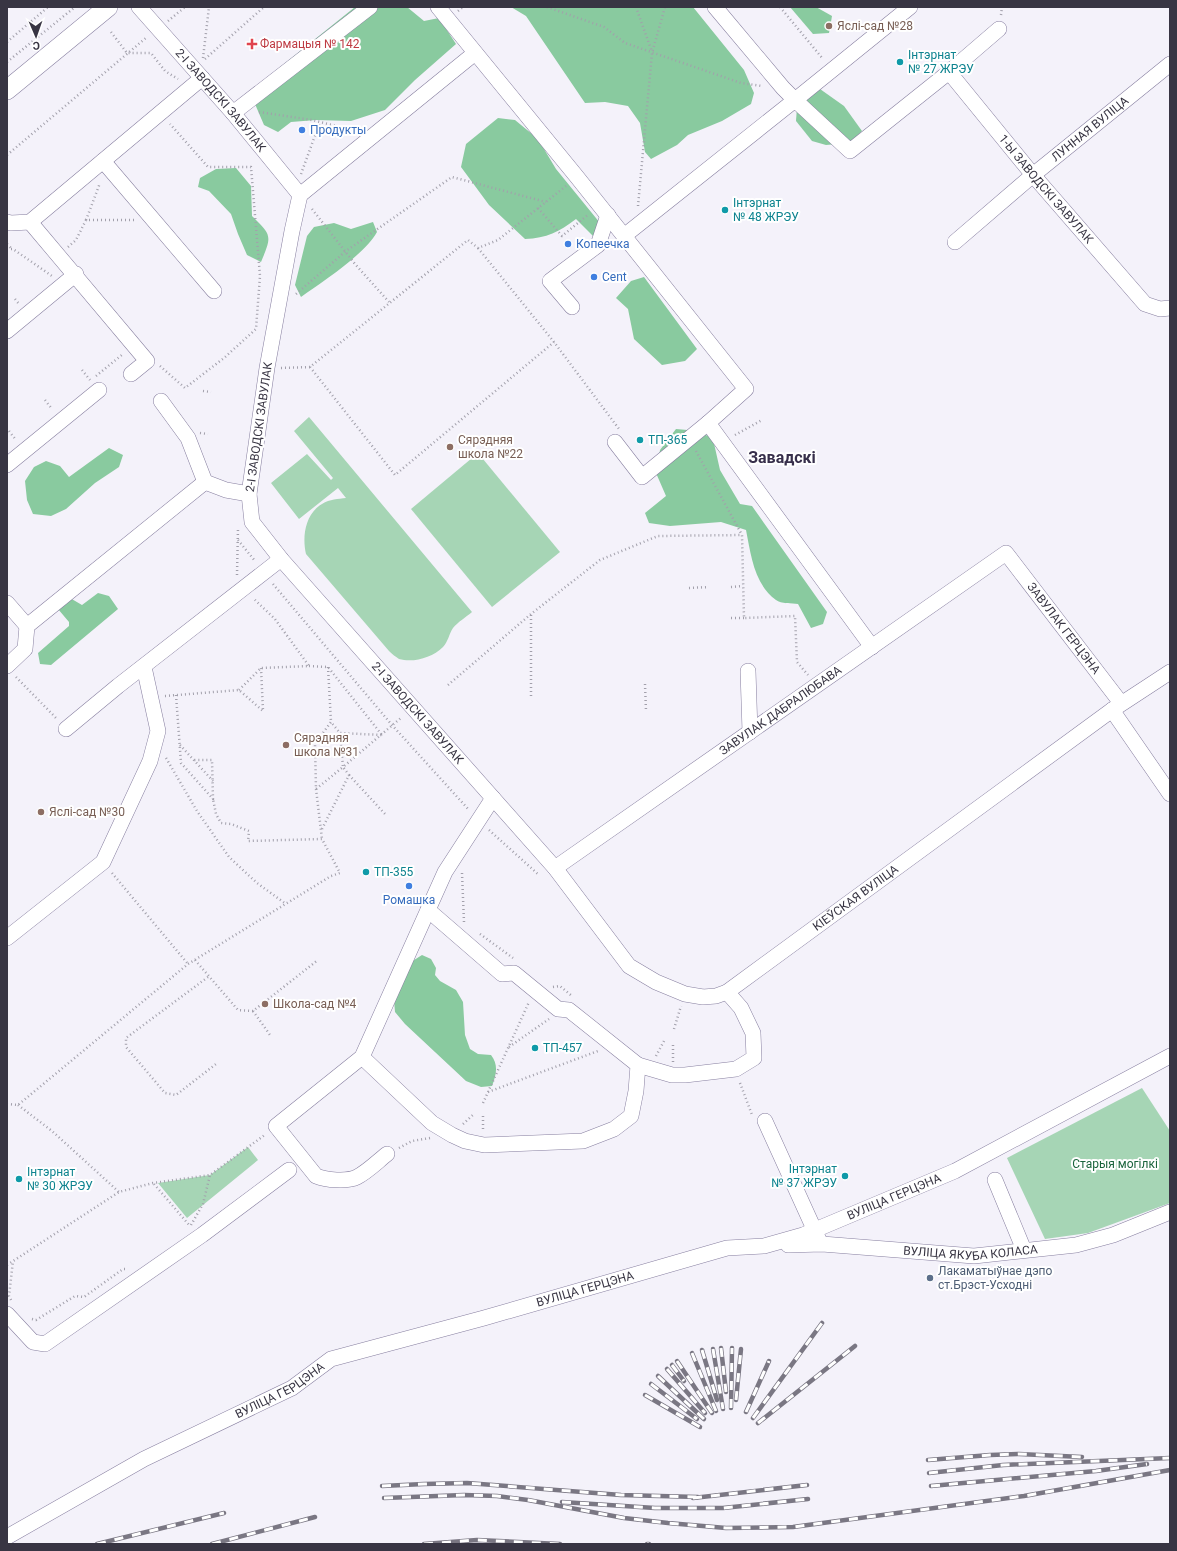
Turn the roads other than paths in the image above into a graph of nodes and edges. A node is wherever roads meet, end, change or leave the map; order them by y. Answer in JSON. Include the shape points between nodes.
{"nodes":[{"id":1,"x":108,"y":7,"type":"edge"},
{"id":2,"x":139,"y":7,"type":"edge"},
{"id":3,"x":370,"y":7,"type":"edge"},
{"id":4,"x":438,"y":7,"type":"edge"},
{"id":5,"x":715,"y":7,"type":"edge"},
{"id":6,"x":910,"y":7,"type":"edge"},
{"id":7,"x":999,"y":29,"type":"dead end"},
{"id":8,"x":476,"y":53,"type":"junction"},
{"id":9,"x":1170,"y":64,"type":"edge"},
{"id":10,"x":949,"y":72,"type":"junction"},
{"id":11,"x":197,"y":83,"type":"junction"},
{"id":12,"x":7,"y":90,"type":"edge"},
{"id":13,"x":795,"y":100,"type":"junction"},
{"id":14,"x":233,"y":114,"type":"junction"},
{"id":15,"x":105,"y":163,"type":"junction"},
{"id":16,"x":1033,"y":175,"type":"junction"},
{"id":17,"x":306,"y":191,"type":"junction"},
{"id":18,"x":604,"y":210,"type":"junction"},
{"id":19,"x":7,"y":222,"type":"edge"},
{"id":20,"x":30,"y":222,"type":"junction"},
{"id":21,"x":630,"y":232,"type":"junction"},
{"id":22,"x":955,"y":242,"type":"dead end"},
{"id":23,"x":76,"y":274,"type":"junction"},
{"id":24,"x":214,"y":291,"type":"dead end"},
{"id":25,"x":572,"y":307,"type":"dead end"},
{"id":26,"x":1170,"y":308,"type":"edge"},
{"id":27,"x":7,"y":331,"type":"edge"},
{"id":28,"x":131,"y":374,"type":"dead end"},
{"id":29,"x":95,"y":385,"type":"road end"},
{"id":30,"x":161,"y":401,"type":"dead end"},
{"id":31,"x":708,"y":424,"type":"junction"},
{"id":32,"x":615,"y":442,"type":"road end"},
{"id":33,"x":7,"y":465,"type":"edge"},
{"id":34,"x":205,"y":482,"type":"junction"},
{"id":35,"x":249,"y":494,"type":"junction"},
{"id":36,"x":1006,"y":553,"type":"joint"},
{"id":37,"x":281,"y":559,"type":"junction"},
{"id":38,"x":7,"y":603,"type":"edge"},
{"id":39,"x":27,"y":626,"type":"junction"},
{"id":40,"x":872,"y":647,"type":"junction"},
{"id":41,"x":144,"y":667,"type":"junction"},
{"id":42,"x":10,"y":669,"type":"edge"},
{"id":43,"x":748,"y":671,"type":"dead end"},
{"id":44,"x":1170,"y":672,"type":"edge"},
{"id":45,"x":1116,"y":707,"type":"junction"},
{"id":46,"x":66,"y":729,"type":"road end"},
{"id":47,"x":750,"y":732,"type":"junction"},
{"id":48,"x":1170,"y":794,"type":"edge"},
{"id":49,"x":494,"y":798,"type":"junction"},
{"id":50,"x":555,"y":868,"type":"junction"},
{"id":51,"x":428,"y":910,"type":"junction"},
{"id":52,"x":7,"y":938,"type":"edge"},
{"id":53,"x":727,"y":992,"type":"junction"},
{"id":54,"x":1170,"y":1056,"type":"edge"},
{"id":55,"x":362,"y":1057,"type":"junction"},
{"id":56,"x":638,"y":1066,"type":"junction"},
{"id":57,"x":766,"y":1121,"type":"dead end"},
{"id":58,"x":387,"y":1154,"type":"road end"},
{"id":59,"x":289,"y":1170,"type":"dead end"},
{"id":60,"x":995,"y":1180,"type":"dead end"},
{"id":61,"x":1170,"y":1212,"type":"edge"},
{"id":62,"x":818,"y":1238,"type":"junction"},
{"id":63,"x":1024,"y":1250,"type":"junction"},
{"id":64,"x":10,"y":1308,"type":"edge"},
{"id":65,"x":7,"y":1537,"type":"edge"}],
"edges":[{"from":1,"to":12,"type":"main road"},
{"from":2,"to":11,"type":"street","name":"2-І ЗАВОДСКІ ЗАВУЛАК","via":[[159,28]]},
{"from":3,"to":14,"type":"street"},
{"from":4,"to":8,"type":"street"},
{"from":5,"to":13,"type":"street"},
{"from":6,"to":13,"type":"street"},
{"from":7,"to":10,"type":"street"},
{"from":8,"to":17,"type":"street"},
{"from":8,"to":18,"type":"street"},
{"from":9,"to":16,"type":"street","name":"ЛУННАЯ ВУЛІЦА"},
{"from":10,"to":13,"type":"street","via":[[850,151]]},
{"from":10,"to":16,"type":"street","name":"1-Ы ЗАВОДСКІ ЗАВУЛАК"},
{"from":11,"to":14,"type":"street","name":"2-І ЗАВОДСКІ ЗАВУЛАК"},
{"from":11,"to":15,"type":"street"},
{"from":13,"to":21,"type":"street"},
{"from":14,"to":17,"type":"street","name":"2-І ЗАВОДСКІ ЗАВУЛАК"},
{"from":15,"to":20,"type":"street"},
{"from":15,"to":24,"type":"street"},
{"from":16,"to":22,"type":"street","name":"ЛУННАЯ ВУЛІЦА"},
{"from":16,"to":26,"type":"street","name":"1-Ы ЗАВОДСКІ ЗАВУЛАК","via":[[1145,304],[1160,309]]},
{"from":17,"to":35,"type":"street","name":"2-І ЗАВОДСКІ ЗАВУЛАК","via":[[292,231],[267,368]]},
{"from":18,"to":21,"type":"street"},
{"from":18,"to":25,"type":"street","via":[[598,244],[550,281]]},
{"from":19,"to":20,"type":"street"},
{"from":20,"to":23,"type":"street"},
{"from":21,"to":31,"type":"street","via":[[746,389]]},
{"from":23,"to":27,"type":"street"},
{"from":23,"to":28,"type":"street","via":[[147,361]]},
{"from":29,"to":33,"type":"street"},
{"from":30,"to":34,"type":"street","via":[[188,438]]},
{"from":31,"to":32,"type":"street","via":[[642,477]]},
{"from":31,"to":40,"type":"street"},
{"from":34,"to":35,"type":"street","via":[[226,490]]},
{"from":34,"to":39,"type":"street"},
{"from":35,"to":37,"type":"street","name":"2-І ЗАВОДСКІ ЗАВУЛАК","via":[[252,522]]},
{"from":36,"to":40,"type":"street","name":"ЗАВУЛАК ДАБРАЛЮБАВА"},
{"from":36,"to":45,"type":"street","name":"ЗАВУЛАК ГЕРЦЭНА"},
{"from":37,"to":41,"type":"street"},
{"from":37,"to":49,"type":"street","name":"2-І ЗАВОДСКІ ЗАВУЛАК"},
{"from":38,"to":39,"type":"street"},
{"from":39,"to":42,"type":"street","via":[[25,649]]},
{"from":40,"to":47,"type":"street","name":"ЗАВУЛАК ДАБРАЛЮБАВА"},
{"from":41,"to":46,"type":"street"},
{"from":41,"to":52,"type":"street","via":[[157,733],[150,760],[103,862]]},
{"from":43,"to":47,"type":"street"},
{"from":44,"to":45,"type":"street","name":"КІЕЎСКАЯ ВУЛІЦА"},
{"from":45,"to":48,"type":"street","name":"ЗАВУЛАК ГЕРЦЭНА"},
{"from":45,"to":53,"type":"street","name":"КІЕЎСКАЯ ВУЛІЦА"},
{"from":47,"to":50,"type":"street","name":"ЗАВУЛАК ДАБРАЛЮБАВА"},
{"from":49,"to":50,"type":"street","name":"2-І ЗАВОДСКІ ЗАВУЛАК"},
{"from":49,"to":51,"type":"street","via":[[445,872]]},
{"from":50,"to":53,"type":"street","name":"КІЕЎСКАЯ ВУЛІЦА","via":[[629,966],[656,982],[684,994],[703,997]]},
{"from":51,"to":55,"type":"street"},
{"from":51,"to":56,"type":"street","via":[[502,974],[514,973],[558,1009],[569,1010]]},
{"from":53,"to":56,"type":"street","via":[[741,1008],[753,1033],[754,1058],[736,1069],[685,1075],[672,1075]]},
{"from":54,"to":62,"type":"street","name":"ВУЛІЦА ГЕРЦЭНА","via":[[955,1171]]},
{"from":55,"to":56,"type":"street","via":[[432,1123],[466,1141],[484,1145],[583,1141],[614,1129],[630,1116]]},
{"from":55,"to":58,"type":"street","via":[[276,1126],[316,1176],[325,1180],[356,1178]]},
{"from":57,"to":62,"type":"street"},
{"from":59,"to":64,"type":"street","via":[[202,1235],[45,1344],[33,1342]]},
{"from":60,"to":63,"type":"street"},
{"from":61,"to":63,"type":"street","name":"ВУЛІЦА ЯКУБА КОЛАСА","via":[[1113,1235],[1076,1245]]},
{"from":62,"to":63,"type":"street","name":"ВУЛІЦА ЯКУБА КОЛАСА","via":[[974,1256]]},
{"from":62,"to":65,"type":"street","name":"ВУЛІЦА ГЕРЦЭНА","via":[[764,1246],[726,1248],[331,1359],[292,1388],[144,1459]]}]}
